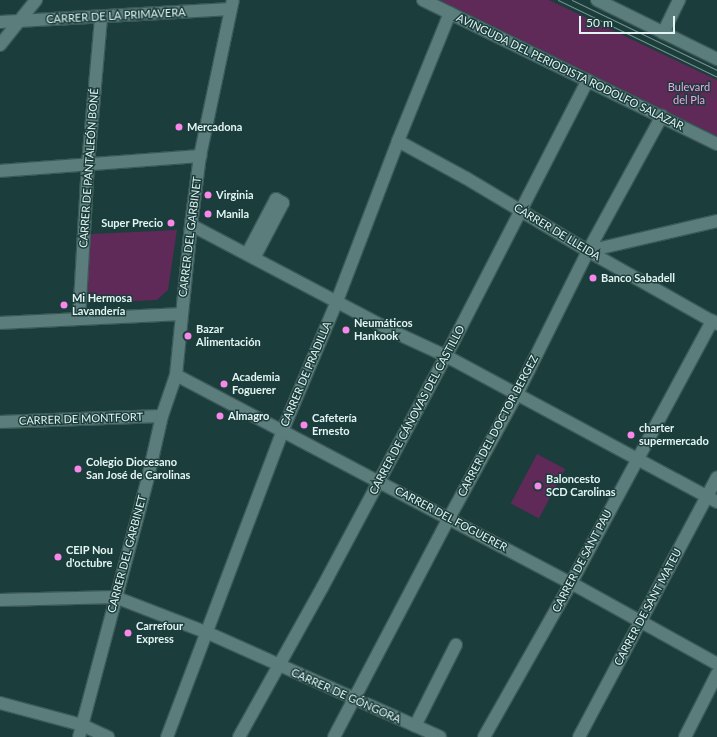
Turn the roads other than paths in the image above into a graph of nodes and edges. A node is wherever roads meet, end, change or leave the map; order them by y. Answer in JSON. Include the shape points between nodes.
{"nodes":[{"id":1,"x":36,"y":0,"type":"edge"},
{"id":2,"x":423,"y":0,"type":"edge"},
{"id":3,"x":597,"y":0,"type":"edge"},
{"id":4,"x":679,"y":0,"type":"edge"},
{"id":5,"x":232,"y":4,"type":"edge"},
{"id":6,"x":450,"y":13,"type":"junction"},
{"id":7,"x":101,"y":17,"type":"junction"},
{"id":8,"x":19,"y":21,"type":"junction"},
{"id":9,"x":0,"y":22,"type":"edge"},
{"id":10,"x":663,"y":33,"type":"junction"},
{"id":11,"x":0,"y":45,"type":"edge"},
{"id":12,"x":717,"y":59,"type":"edge"},
{"id":13,"x":588,"y":80,"type":"junction"},
{"id":14,"x":662,"y":116,"type":"junction"},
{"id":15,"x":398,"y":141,"type":"junction"},
{"id":16,"x":717,"y":144,"type":"edge"},
{"id":17,"x":200,"y":156,"type":"junction"},
{"id":18,"x":88,"y":164,"type":"junction"},
{"id":19,"x":0,"y":171,"type":"edge"},
{"id":20,"x":521,"y":211,"type":"junction"},
{"id":21,"x":717,"y":221,"type":"edge"},
{"id":22,"x":191,"y":225,"type":"junction"},
{"id":23,"x":588,"y":251,"type":"junction"},
{"id":24,"x":337,"y":301,"type":"junction"},
{"id":25,"x":181,"y":314,"type":"junction"},
{"id":26,"x":80,"y":319,"type":"junction"},
{"id":27,"x":714,"y":322,"type":"edge"},
{"id":28,"x":0,"y":323,"type":"edge"},
{"id":29,"x":446,"y":356,"type":"junction"},
{"id":30,"x":176,"y":375,"type":"junction"},
{"id":31,"x":517,"y":394,"type":"junction"},
{"id":32,"x":162,"y":416,"type":"junction"},
{"id":33,"x":0,"y":422,"type":"edge"},
{"id":34,"x":282,"y":432,"type":"junction"},
{"id":35,"x":636,"y":459,"type":"junction"},
{"id":36,"x":717,"y":477,"type":"edge"},
{"id":37,"x":379,"y":480,"type":"junction"},
{"id":38,"x":712,"y":500,"type":"edge"},
{"id":39,"x":449,"y":518,"type":"junction"},
{"id":40,"x":571,"y":583,"type":"junction"},
{"id":41,"x":115,"y":597,"type":"junction"},
{"id":42,"x":0,"y":600,"type":"edge"},
{"id":43,"x":640,"y":620,"type":"junction"},
{"id":44,"x":208,"y":633,"type":"junction"},
{"id":45,"x":456,"y":645,"type":"dead end"},
{"id":46,"x":717,"y":664,"type":"edge"},
{"id":47,"x":278,"y":666,"type":"junction"},
{"id":48,"x":717,"y":674,"type":"edge"},
{"id":49,"x":353,"y":699,"type":"junction"},
{"id":50,"x":0,"y":703,"type":"edge"},
{"id":51,"x":82,"y":725,"type":"junction"},
{"id":52,"x":415,"y":726,"type":"junction"},
{"id":53,"x":79,"y":737,"type":"edge"},
{"id":54,"x":108,"y":737,"type":"edge"},
{"id":55,"x":167,"y":737,"type":"edge"},
{"id":56,"x":239,"y":737,"type":"edge"},
{"id":57,"x":334,"y":737,"type":"edge"},
{"id":58,"x":440,"y":737,"type":"edge"},
{"id":59,"x":484,"y":737,"type":"edge"},
{"id":60,"x":579,"y":737,"type":"edge"},
{"id":61,"x":685,"y":737,"type":"edge"}],
"edges":[{"from":1,"to":8,"type":"street"},
{"from":2,"to":6,"type":"street","name":"AVINGUDA DEL PERIODISTA RODOLFO SALAZAR"},
{"from":3,"to":10,"type":"street"},
{"from":4,"to":10,"type":"street"},
{"from":5,"to":7,"type":"street","name":"CARRER DE LA PRIMAVERA"},
{"from":5,"to":17,"type":"street","name":"CARRER DEL GARBINET"},
{"from":6,"to":13,"type":"street","name":"AVINGUDA DEL PERIODISTA RODOLFO SALAZAR"},
{"from":6,"to":15,"type":"street","name":"CARRER DE PRADILLA"},
{"from":7,"to":8,"type":"street","name":"CARRER DE LA PRIMAVERA"},
{"from":7,"to":18,"type":"street","name":"CARRER DE PANTALEÓN BONÉ"},
{"from":8,"to":9,"type":"street","name":"CARRER DE LA PRIMAVERA"},
{"from":8,"to":11,"type":"street"},
{"from":10,"to":12,"type":"street"},
{"from":13,"to":14,"type":"street","name":"AVINGUDA DEL PERIODISTA RODOLFO SALAZAR"},
{"from":13,"to":20,"type":"street","name":"CARRER DE CÁNOVAS DEL CASTILLO"},
{"from":14,"to":16,"type":"street","name":"AVINGUDA DEL PERIODISTA RODOLFO SALAZAR"},
{"from":14,"to":23,"type":"street","name":"CARRER DEL DOCTOR BERGEZ"},
{"from":15,"to":20,"type":"street","name":"CARRER DE LLEIDA"},
{"from":15,"to":24,"type":"street","name":"CARRER DE PRADILLA"},
{"from":17,"to":18,"type":"street"},
{"from":17,"to":22,"type":"street","name":"CARRER DEL GARBINET"},
{"from":18,"to":19,"type":"street"},
{"from":18,"to":26,"type":"street","name":"CARRER DE PANTALEÓN BONÉ"},
{"from":20,"to":23,"type":"street","name":"CARRER DE LLEIDA"},
{"from":20,"to":29,"type":"street","name":"CARRER DE CÁNOVAS DEL CASTILLO"},
{"from":21,"to":23,"type":"street"},
{"from":22,"to":24,"type":"street"},
{"from":22,"to":25,"type":"street","name":"CARRER DEL GARBINET"},
{"from":23,"to":27,"type":"street","name":"CARRER DE LLEIDA"},
{"from":23,"to":31,"type":"street","name":"CARRER DEL DOCTOR BERGEZ"},
{"from":24,"to":29,"type":"street"},
{"from":24,"to":34,"type":"street","name":"CARRER DE PRADILLA"},
{"from":25,"to":26,"type":"street"},
{"from":25,"to":30,"type":"street","name":"CARRER DEL GARBINET"},
{"from":26,"to":28,"type":"street"},
{"from":27,"to":35,"type":"street","name":"CARRER DE SANT PAU"},
{"from":29,"to":31,"type":"street"},
{"from":29,"to":37,"type":"street","name":"CARRER DE CÁNOVAS DEL CASTILLO"},
{"from":30,"to":32,"type":"street","name":"CARRER DEL GARBINET"},
{"from":30,"to":34,"type":"street","name":"CARRER DEL FOGUERER"},
{"from":31,"to":35,"type":"street"},
{"from":31,"to":39,"type":"street","name":"CARRER DEL DOCTOR BERGEZ"},
{"from":32,"to":33,"type":"street","name":"CARRER DE MONTFORT"},
{"from":32,"to":41,"type":"street","name":"CARRER DEL GARBINET"},
{"from":34,"to":37,"type":"street","name":"CARRER DEL FOGUERER"},
{"from":34,"to":44,"type":"street","name":"CARRER DE PRADILLA"},
{"from":35,"to":38,"type":"street"},
{"from":35,"to":40,"type":"street","name":"CARRER DE SANT PAU"},
{"from":36,"to":38,"type":"street","name":"CARRER DE SANT MATEU"},
{"from":37,"to":39,"type":"street","name":"CARRER DEL FOGUERER"},
{"from":37,"to":47,"type":"street","name":"CARRER DE CÁNOVAS DEL CASTILLO"},
{"from":38,"to":43,"type":"street","name":"CARRER DE SANT MATEU"},
{"from":39,"to":40,"type":"street","name":"CARRER DEL FOGUERER"},
{"from":39,"to":49,"type":"street","name":"CARRER DEL DOCTOR BERGEZ"},
{"from":40,"to":43,"type":"street","name":"CARRER DEL FOGUERER"},
{"from":40,"to":59,"type":"street","name":"CARRER DE SANT PAU"},
{"from":41,"to":42,"type":"street"},
{"from":41,"to":44,"type":"street","name":"CARRER DE GÓNGORA"},
{"from":41,"to":51,"type":"street","name":"CARRER DEL GARBINET"},
{"from":43,"to":46,"type":"street","name":"CARRER DEL FOGUERER"},
{"from":43,"to":60,"type":"street","name":"CARRER DE SANT MATEU"},
{"from":44,"to":47,"type":"street","name":"CARRER DE GÓNGORA"},
{"from":44,"to":55,"type":"street","name":"CARRER DE PRADILLA"},
{"from":45,"to":52,"type":"street","name":"CARRER DE GÓNGORA"},
{"from":47,"to":49,"type":"street","name":"CARRER DE GÓNGORA"},
{"from":47,"to":56,"type":"street","name":"CARRER DE CÁNOVAS DEL CASTILLO"},
{"from":48,"to":61,"type":"street"},
{"from":49,"to":52,"type":"street","name":"CARRER DE GÓNGORA"},
{"from":49,"to":57,"type":"street","name":"CARRER DEL DOCTOR BERGEZ"},
{"from":50,"to":51,"type":"street"},
{"from":51,"to":53,"type":"street","name":"CARRER DEL GARBINET"},
{"from":51,"to":54,"type":"street"},
{"from":52,"to":58,"type":"street","name":"CARRER DE GÓNGORA"}]}
